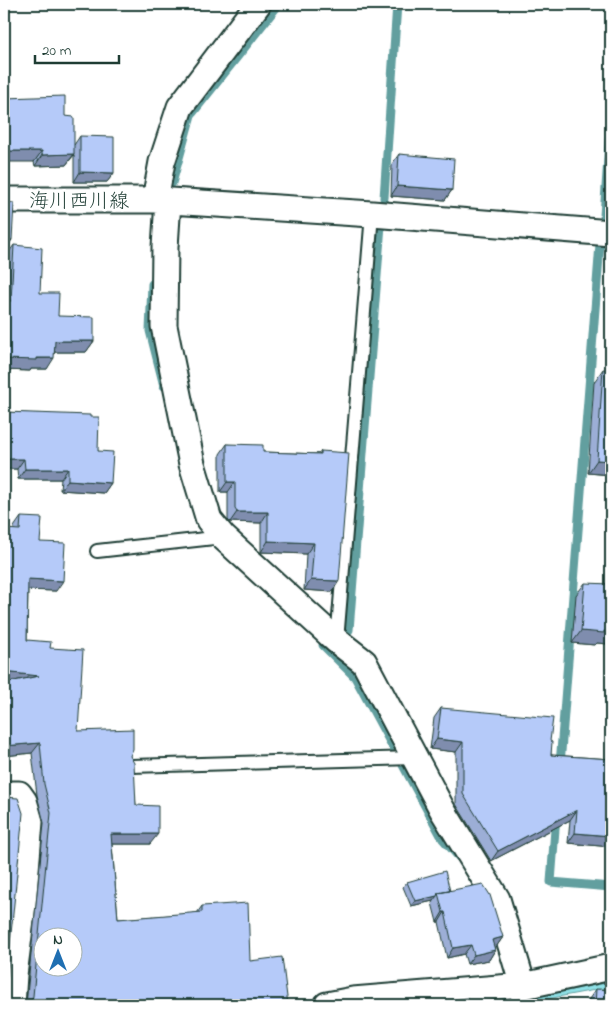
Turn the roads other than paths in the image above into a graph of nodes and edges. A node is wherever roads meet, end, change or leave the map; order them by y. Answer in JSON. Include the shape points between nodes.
{"nodes":[{"id":1,"x":258,"y":4,"type":"edge"},
{"id":2,"x":4,"y":200,"type":"edge"},
{"id":3,"x":161,"y":200,"type":"junction"},
{"id":4,"x":372,"y":214,"type":"junction"},
{"id":5,"x":611,"y":233,"type":"edge"},
{"id":6,"x":223,"y":537,"type":"junction"},
{"id":7,"x":97,"y":551,"type":"dead end"},
{"id":8,"x":337,"y":641,"type":"junction"},
{"id":9,"x":414,"y":758,"type":"junction"},
{"id":10,"x":132,"y":766,"type":"edge"},
{"id":11,"x":4,"y":794,"type":"edge"},
{"id":12,"x":611,"y":967,"type":"edge"},
{"id":13,"x":523,"y":986,"type":"junction"},
{"id":14,"x":12,"y":1005,"type":"edge"},
{"id":15,"x":327,"y":1005,"type":"edge"}],
"edges":[{"from":1,"to":3,"type":"street","via":[[180,107],[162,162]]},
{"from":2,"to":3,"type":"street","name":"海川西川線"},
{"from":3,"to":4,"type":"street","name":"海川西川線"},
{"from":3,"to":6,"type":"street","via":[[165,247],[164,326],[192,464],[209,520]]},
{"from":4,"to":5,"type":"street","name":"海川西川線"},
{"from":4,"to":8,"type":"lane"},
{"from":6,"to":7,"type":"lane"},
{"from":6,"to":8,"type":"street"},
{"from":8,"to":9,"type":"street","via":[[364,662]]},
{"from":9,"to":10,"type":"lane"},
{"from":9,"to":13,"type":"street","via":[[497,899]]},
{"from":11,"to":14,"type":"street","via":[[19,794],[30,822]]},
{"from":12,"to":13,"type":"street"},
{"from":13,"to":15,"type":"street"}]}
